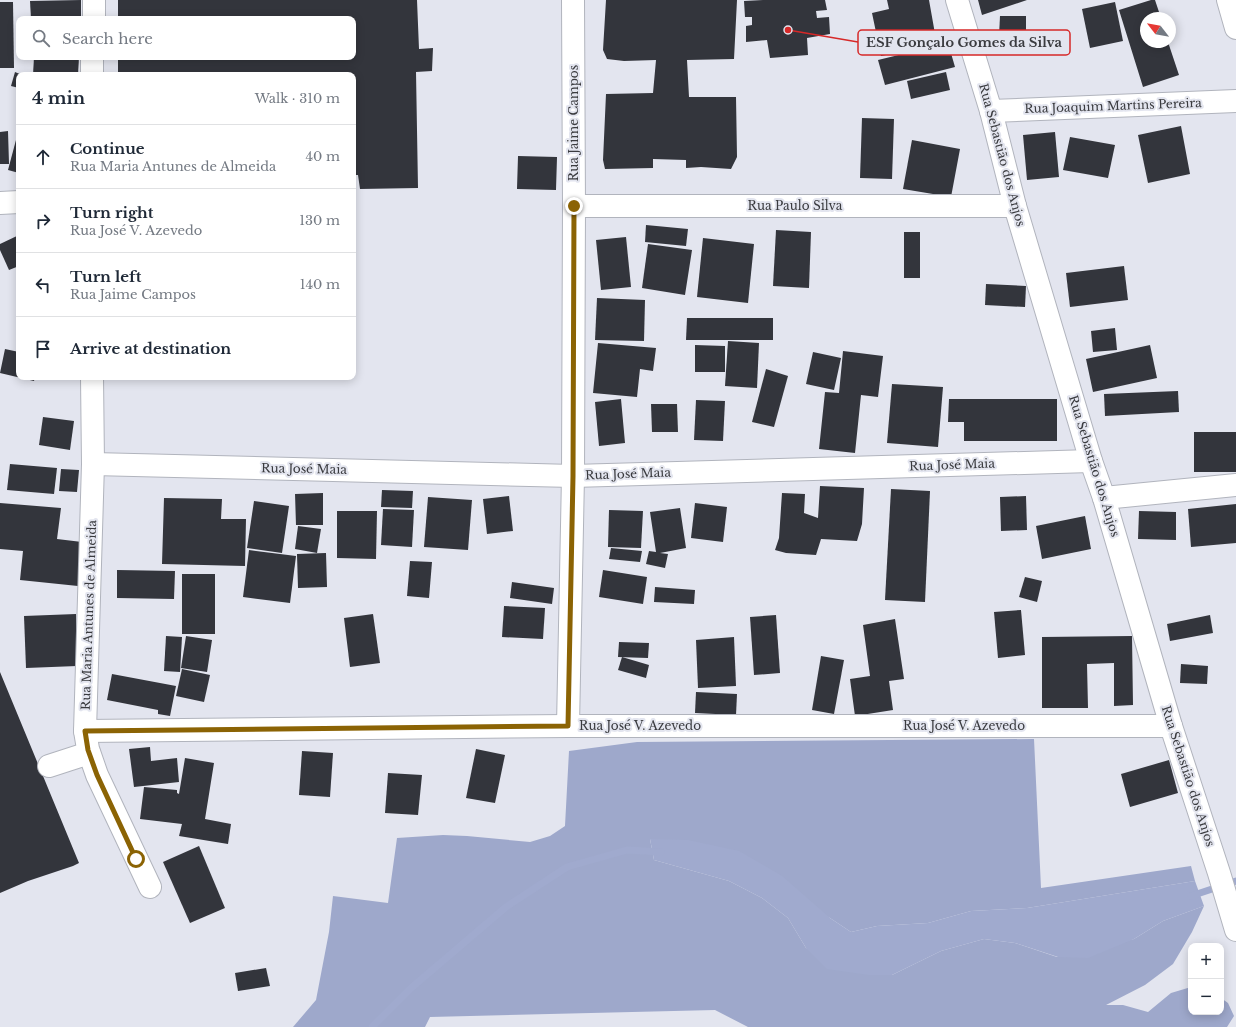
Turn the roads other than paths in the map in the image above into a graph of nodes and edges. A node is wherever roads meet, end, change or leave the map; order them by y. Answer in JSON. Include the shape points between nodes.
{"nodes":[{"id":1,"x":94,"y":0,"type":"edge"},
{"id":2,"x":573,"y":0,"type":"edge"},
{"id":3,"x":958,"y":0,"type":"edge"},
{"id":4,"x":1228,"y":0,"type":"edge"},
{"id":5,"x":94,"y":16,"type":"edge"},
{"id":6,"x":1236,"y":28,"type":"edge"},
{"id":7,"x":92,"y":60,"type":"edge"},
{"id":8,"x":92,"y":72,"type":"edge"},
{"id":9,"x":1236,"y":101,"type":"edge"},
{"id":10,"x":991,"y":110,"type":"junction"},
{"id":11,"x":0,"y":202,"type":"edge"},
{"id":12,"x":16,"y":202,"type":"edge"},
{"id":13,"x":574,"y":206,"type":"junction"},
{"id":14,"x":1015,"y":206,"type":"junction"},
{"id":15,"x":92,"y":380,"type":"edge"},
{"id":16,"x":1091,"y":461,"type":"junction"},
{"id":17,"x":93,"y":464,"type":"junction"},
{"id":18,"x":573,"y":476,"type":"junction"},
{"id":19,"x":1236,"y":485,"type":"edge"},
{"id":20,"x":1104,"y":498,"type":"junction"},
{"id":21,"x":568,"y":726,"type":"junction"},
{"id":22,"x":1171,"y":726,"type":"junction"},
{"id":23,"x":85,"y":731,"type":"junction"},
{"id":24,"x":89,"y":753,"type":"junction"},
{"id":25,"x":49,"y":766,"type":"dead end"},
{"id":26,"x":150,"y":887,"type":"dead end"},
{"id":27,"x":1233,"y":922,"type":"edge"}],
"edges":[{"from":1,"to":5,"type":"street"},
{"from":2,"to":13,"type":"street","name":"Rua Jaime Campos"},
{"from":3,"to":10,"type":"street","name":"Rua Sebastião dos Anjos"},
{"from":4,"to":6,"type":"street"},
{"from":7,"to":8,"type":"street"},
{"from":9,"to":10,"type":"street","name":"Rua Joaquim Martins Pereira"},
{"from":10,"to":14,"type":"street","name":"Rua Sebastião dos Anjos"},
{"from":11,"to":12,"type":"street"},
{"from":13,"to":14,"type":"street","name":"Rua Paulo Silva"},
{"from":13,"to":18,"type":"street","name":"Rua Jaime Campos"},
{"from":14,"to":16,"type":"street","name":"Rua Sebastião dos Anjos"},
{"from":15,"to":17,"type":"street","name":"Rua Maria Antunes de Almeida"},
{"from":16,"to":18,"type":"street","name":"Rua José Maia"},
{"from":16,"to":20,"type":"street","name":"Rua Sebastião dos Anjos"},
{"from":17,"to":18,"type":"street","name":"Rua José Maia"},
{"from":17,"to":23,"type":"street","name":"Rua Maria Antunes de Almeida"},
{"from":18,"to":21,"type":"street","name":"Rua Jaime Campos"},
{"from":19,"to":20,"type":"street"},
{"from":20,"to":22,"type":"street","name":"Rua Sebastião dos Anjos"},
{"from":21,"to":22,"type":"street","name":"Rua José V. Azevedo"},
{"from":21,"to":23,"type":"street","name":"Rua José V. Azevedo"},
{"from":22,"to":27,"type":"street","name":"Rua Sebastião dos Anjos"},
{"from":23,"to":24,"type":"street","name":"Rua Maria Antunes de Almeida"},
{"from":24,"to":25,"type":"street"},
{"from":24,"to":26,"type":"street","name":"Rua Maria Antunes de Almeida"}]}
